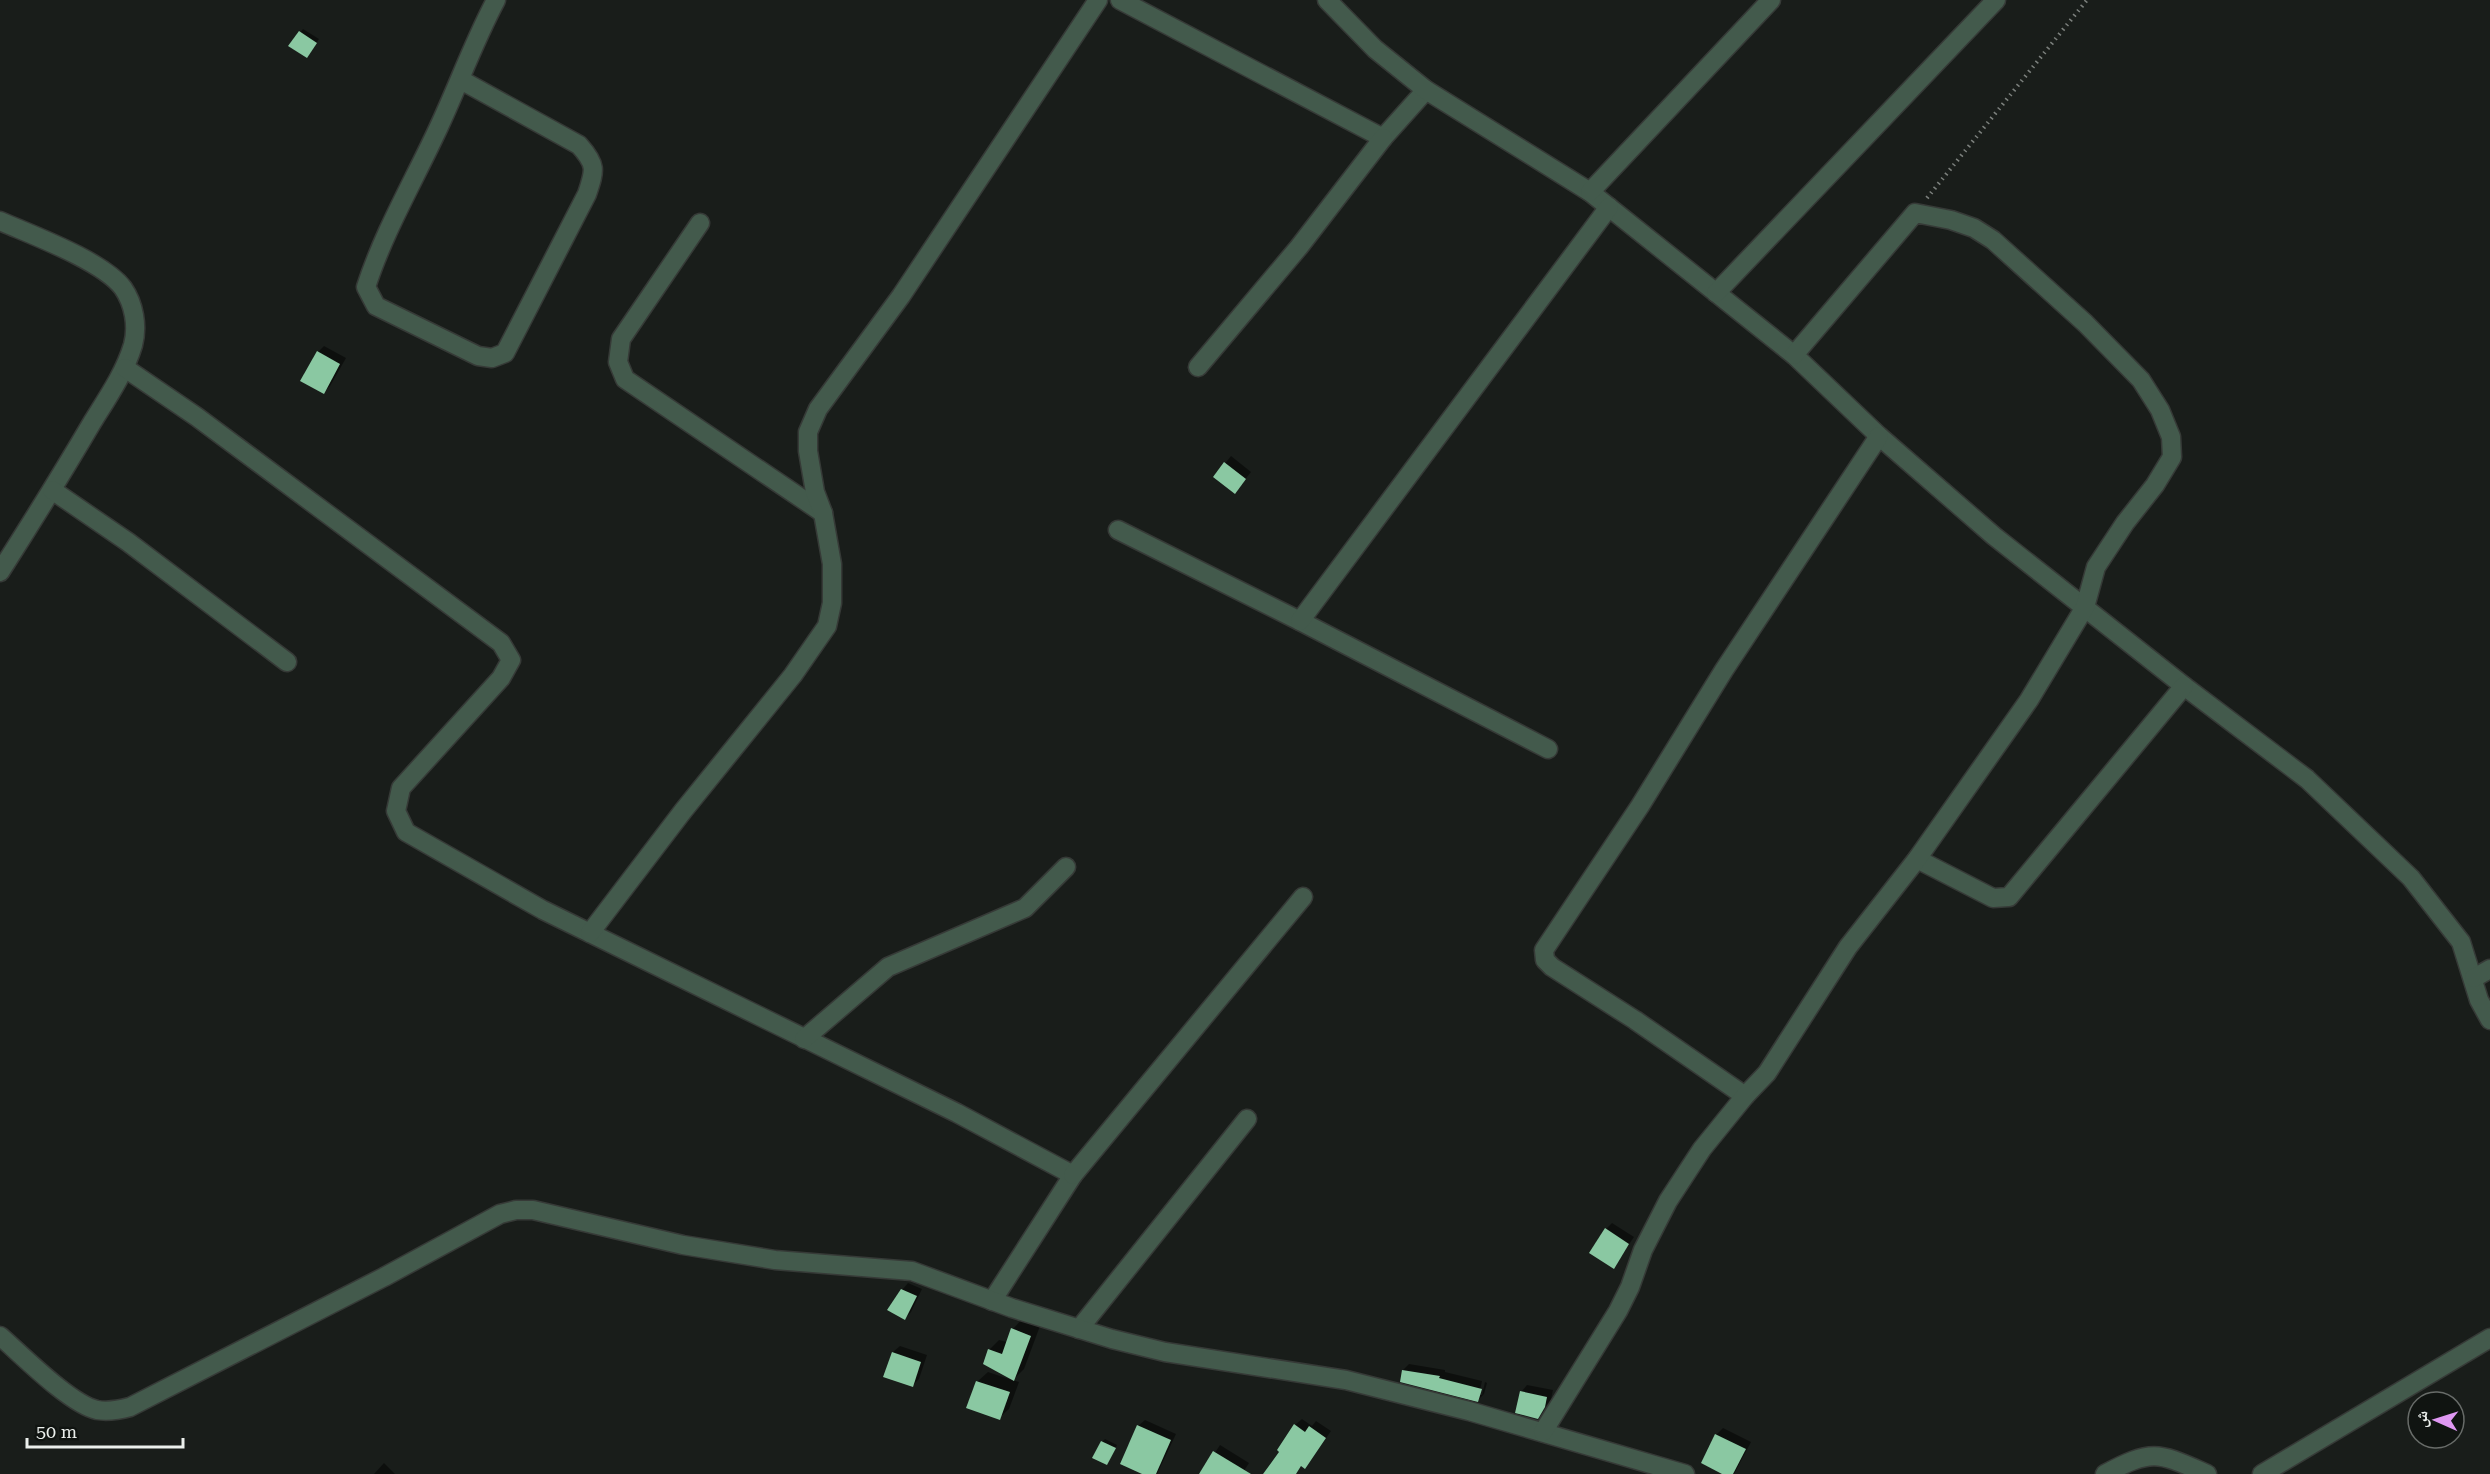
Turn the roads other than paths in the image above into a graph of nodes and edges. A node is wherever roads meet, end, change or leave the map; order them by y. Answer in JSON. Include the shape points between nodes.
{"nodes":[{"id":1,"x":496,"y":0,"type":"edge"},
{"id":2,"x":1098,"y":0,"type":"edge"},
{"id":3,"x":1120,"y":0,"type":"edge"},
{"id":4,"x":1327,"y":0,"type":"edge"},
{"id":5,"x":1771,"y":0,"type":"edge"},
{"id":6,"x":1992,"y":1,"type":"edge"},
{"id":7,"x":461,"y":80,"type":"junction"},
{"id":8,"x":1426,"y":90,"type":"junction"},
{"id":9,"x":1383,"y":138,"type":"junction"},
{"id":10,"x":1590,"y":192,"type":"junction"},
{"id":11,"x":1609,"y":207,"type":"junction"},
{"id":12,"x":0,"y":221,"type":"edge"},
{"id":13,"x":700,"y":223,"type":"dead end"},
{"id":14,"x":1716,"y":293,"type":"junction"},
{"id":15,"x":1794,"y":356,"type":"junction"},
{"id":16,"x":1198,"y":367,"type":"dead end"},
{"id":17,"x":125,"y":368,"type":"junction"},
{"id":18,"x":1879,"y":436,"type":"junction"},
{"id":19,"x":52,"y":490,"type":"junction"},
{"id":20,"x":823,"y":513,"type":"junction"},
{"id":21,"x":1118,"y":530,"type":"dead end"},
{"id":22,"x":0,"y":572,"type":"edge"},
{"id":23,"x":2085,"y":607,"type":"junction"},
{"id":24,"x":1300,"y":621,"type":"junction"},
{"id":25,"x":287,"y":663,"type":"dead end"},
{"id":26,"x":2184,"y":686,"type":"junction"},
{"id":27,"x":1548,"y":749,"type":"dead end"},
{"id":28,"x":1917,"y":859,"type":"junction"},
{"id":29,"x":1066,"y":867,"type":"dead end"},
{"id":30,"x":1303,"y":897,"type":"dead end"},
{"id":31,"x":590,"y":933,"type":"junction"},
{"id":32,"x":2490,"y":969,"type":"edge"},
{"id":33,"x":2474,"y":978,"type":"junction"},
{"id":34,"x":2490,"y":1020,"type":"edge"},
{"id":35,"x":804,"y":1039,"type":"junction"},
{"id":36,"x":1745,"y":1096,"type":"junction"},
{"id":37,"x":1247,"y":1119,"type":"dead end"},
{"id":38,"x":1073,"y":1175,"type":"junction"},
{"id":39,"x":992,"y":1301,"type":"junction"},
{"id":40,"x":1079,"y":1329,"type":"junction"},
{"id":41,"x":2490,"y":1338,"type":"edge"},
{"id":42,"x":3,"y":1343,"type":"edge"},
{"id":43,"x":1543,"y":1432,"type":"junction"},
{"id":44,"x":1685,"y":1474,"type":"edge"},
{"id":45,"x":2105,"y":1474,"type":"edge"},
{"id":46,"x":2207,"y":1474,"type":"edge"},
{"id":47,"x":2262,"y":1474,"type":"edge"}],
"edges":[{"from":1,"to":7,"type":"street"},
{"from":2,"to":20,"type":"street","via":[[901,296],[818,410],[808,432],[808,452]]},
{"from":3,"to":9,"type":"street"},
{"from":4,"to":8,"type":"street","via":[[1375,48]]},
{"from":5,"to":10,"type":"street"},
{"from":6,"to":14,"type":"street"},
{"from":7,"to":7,"type":"street","via":[[579,145],[591,158],[595,172],[518,330],[505,353],[492,358],[478,356],[376,306],[366,287],[376,257]]},
{"from":8,"to":9,"type":"street"},
{"from":8,"to":10,"type":"street"},
{"from":9,"to":16,"type":"street","via":[[1299,247]]},
{"from":10,"to":11,"type":"street"},
{"from":11,"to":14,"type":"street"},
{"from":11,"to":24,"type":"street"},
{"from":12,"to":17,"type":"street","via":[[98,268],[123,288],[135,328]]},
{"from":13,"to":20,"type":"street","via":[[621,339],[618,362],[626,379]]},
{"from":14,"to":15,"type":"street"},
{"from":15,"to":18,"type":"street"},
{"from":15,"to":23,"type":"street","via":[[1915,213],[1967,225],[1993,240],[2085,322],[2141,380],[2171,437],[2172,457],[2096,567]]},
{"from":17,"to":19,"type":"street"},
{"from":17,"to":31,"type":"street","via":[[207,424],[501,643],[511,660],[501,678],[401,788],[396,811],[406,832]]},
{"from":18,"to":23,"type":"street","via":[[1994,536]]},
{"from":18,"to":36,"type":"street","via":[[1544,950],[1545,960],[1552,967]]},
{"from":19,"to":22,"type":"street"},
{"from":19,"to":25,"type":"street","via":[[128,542]]},
{"from":20,"to":31,"type":"street","via":[[832,564],[832,603],[827,626],[793,675],[682,811]]},
{"from":21,"to":24,"type":"street"},
{"from":23,"to":26,"type":"street"},
{"from":23,"to":28,"type":"street","via":[[2029,700]]},
{"from":24,"to":27,"type":"street"},
{"from":26,"to":28,"type":"street","via":[[2009,897],[1993,898]]},
{"from":26,"to":33,"type":"street","via":[[2307,779],[2403,871],[2461,942]]},
{"from":28,"to":36,"type":"street","via":[[1848,947],[1767,1073]]},
{"from":29,"to":35,"type":"street","via":[[1025,908],[888,967]]},
{"from":30,"to":38,"type":"street"},
{"from":31,"to":35,"type":"street"},
{"from":32,"to":33,"type":"street"},
{"from":33,"to":34,"type":"street","via":[[2479,1000]]},
{"from":35,"to":38,"type":"street"},
{"from":36,"to":43,"type":"street","via":[[1702,1149],[1668,1201],[1618,1311]]},
{"from":37,"to":40,"type":"street"},
{"from":38,"to":39,"type":"street"},
{"from":39,"to":40,"type":"street"},
{"from":39,"to":42,"type":"street","via":[[912,1271],[775,1260],[694,1247],[533,1210],[516,1210],[500,1214],[117,1411],[97,1410],[74,1399]]},
{"from":40,"to":43,"type":"street","via":[[1165,1352],[1346,1380]]},
{"from":41,"to":47,"type":"street"},
{"from":43,"to":44,"type":"street"},
{"from":45,"to":46,"type":"street","via":[[2146,1456],[2163,1456]]}]}
